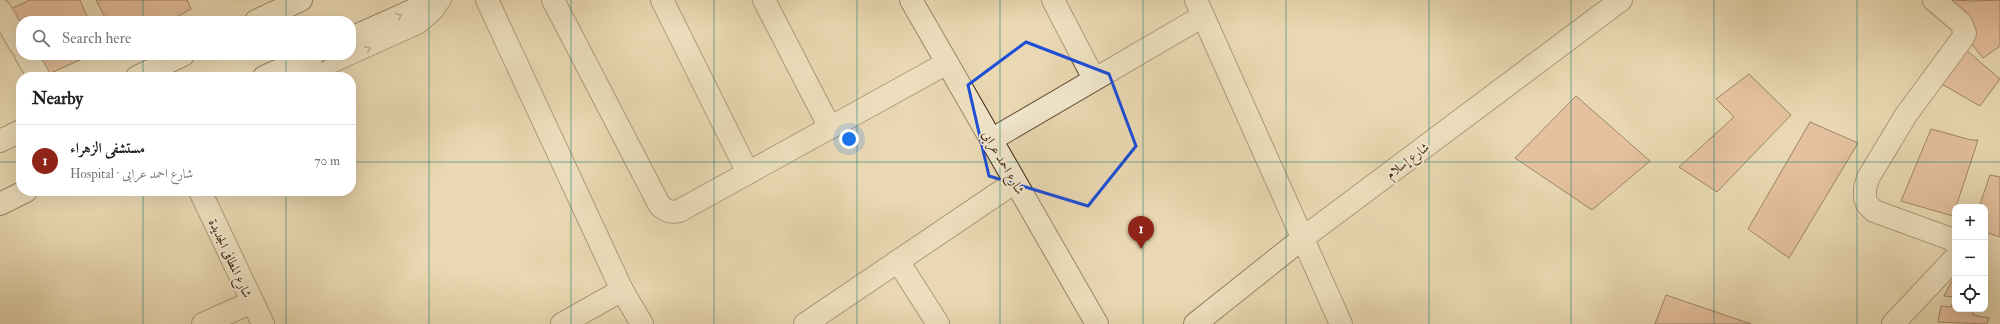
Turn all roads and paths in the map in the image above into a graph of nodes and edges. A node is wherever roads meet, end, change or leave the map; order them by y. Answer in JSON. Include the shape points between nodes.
{"nodes":[{"id":1,"x":301,"y":0,"type":"edge"},
{"id":2,"x":436,"y":0,"type":"edge"},
{"id":3,"x":444,"y":0,"type":"edge"},
{"id":4,"x":487,"y":0,"type":"edge"},
{"id":5,"x":553,"y":0,"type":"edge"},
{"id":6,"x":662,"y":0,"type":"edge"},
{"id":7,"x":764,"y":0,"type":"edge"},
{"id":8,"x":910,"y":0,"type":"edge"},
{"id":9,"x":1053,"y":0,"type":"edge"},
{"id":10,"x":1621,"y":0,"type":"edge"},
{"id":11,"x":1934,"y":0,"type":"edge"},
{"id":12,"x":1199,"y":8,"type":"edge"},
{"id":13,"x":0,"y":10,"type":"edge"},
{"id":14,"x":259,"y":13,"type":"edge"},
{"id":15,"x":356,"y":36,"type":"edge"},
{"id":16,"x":16,"y":37,"type":"edge"},
{"id":17,"x":356,"y":55,"type":"edge"},
{"id":18,"x":29,"y":60,"type":"edge"},
{"id":19,"x":172,"y":60,"type":"edge"},
{"id":20,"x":302,"y":60,"type":"edge"},
{"id":21,"x":345,"y":60,"type":"edge"},
{"id":22,"x":947,"y":63,"type":"junction"},
{"id":23,"x":36,"y":72,"type":"edge"},
{"id":24,"x":147,"y":72,"type":"edge"},
{"id":25,"x":275,"y":72,"type":"edge"},
{"id":26,"x":318,"y":72,"type":"edge"},
{"id":27,"x":1094,"y":79,"type":"junction"},
{"id":28,"x":830,"y":128,"type":"junction"},
{"id":29,"x":16,"y":133,"type":"edge"},
{"id":30,"x":991,"y":140,"type":"junction"},
{"id":31,"x":0,"y":141,"type":"edge"},
{"id":32,"x":748,"y":173,"type":"junction"},
{"id":33,"x":1015,"y":182,"type":"junction"},
{"id":34,"x":16,"y":196,"type":"edge"},
{"id":35,"x":202,"y":196,"type":"edge"},
{"id":36,"x":0,"y":204,"type":"edge"},
{"id":37,"x":1303,"y":238,"type":"junction"},
{"id":38,"x":1952,"y":240,"type":"edge"},
{"id":39,"x":898,"y":261,"type":"junction"},
{"id":40,"x":1952,"y":261,"type":"edge"},
{"id":41,"x":622,"y":290,"type":"junction"},
{"id":42,"x":252,"y":302,"type":"junction"},
{"id":43,"x":203,"y":324,"type":"edge"},
{"id":44,"x":263,"y":324,"type":"edge"},
{"id":45,"x":562,"y":324,"type":"edge"},
{"id":46,"x":642,"y":324,"type":"edge"},
{"id":47,"x":805,"y":324,"type":"edge"},
{"id":48,"x":938,"y":324,"type":"edge"},
{"id":49,"x":1097,"y":324,"type":"edge"},
{"id":50,"x":1195,"y":324,"type":"edge"},
{"id":51,"x":1341,"y":324,"type":"edge"},
{"id":52,"x":1893,"y":324,"type":"edge"}],
"edges":[{"from":1,"to":14,"type":"street"},
{"from":15,"to":2,"type":"street","one_way":true},
{"from":17,"to":3,"type":"lane","one_way":true,"via":[[420,26],[435,13]]},
{"from":4,"to":41,"type":"street"},
{"from":5,"to":32,"type":"street","via":[[660,206],[672,212],[678,211]]},
{"from":6,"to":32,"type":"street"},
{"from":7,"to":28,"type":"street"},
{"from":8,"to":22,"type":"street","name":"شارع احمد عرابى"},
{"from":9,"to":27,"type":"street"},
{"from":10,"to":37,"type":"street","name":"شارع إسلام"},
{"from":11,"to":38,"type":"street","via":[[1961,23],[1965,33],[1894,134],[1864,189],[1867,204],[1874,211]]},
{"from":12,"to":27,"type":"street"},
{"from":12,"to":37,"type":"street"},
{"from":13,"to":16,"type":"street"},
{"from":18,"to":23,"type":"street"},
{"from":19,"to":24,"type":"street"},
{"from":20,"to":25,"type":"street"},
{"from":26,"to":21,"type":"lane","one_way":true},
{"from":22,"to":28,"type":"street"},
{"from":22,"to":30,"type":"street","name":"شارع احمد عرابى"},
{"from":27,"to":30,"type":"street"},
{"from":28,"to":32,"type":"street"},
{"from":29,"to":31,"type":"street"},
{"from":30,"to":33,"type":"street","name":"شارع احمد عرابى"},
{"from":33,"to":39,"type":"street"},
{"from":33,"to":49,"type":"street","name":"شارع احمد عرابى"},
{"from":34,"to":36,"type":"street"},
{"from":35,"to":42,"type":"street","name":"شارع المطافى الجديدة"},
{"from":37,"to":50,"type":"street","name":"شارع إسلام"},
{"from":37,"to":51,"type":"street"},
{"from":39,"to":47,"type":"street"},
{"from":39,"to":48,"type":"street"},
{"from":40,"to":52,"type":"street"},
{"from":41,"to":45,"type":"street"},
{"from":41,"to":46,"type":"street"},
{"from":42,"to":43,"type":"street"},
{"from":42,"to":44,"type":"street","name":"شارع المطافى الجديدة"}]}
